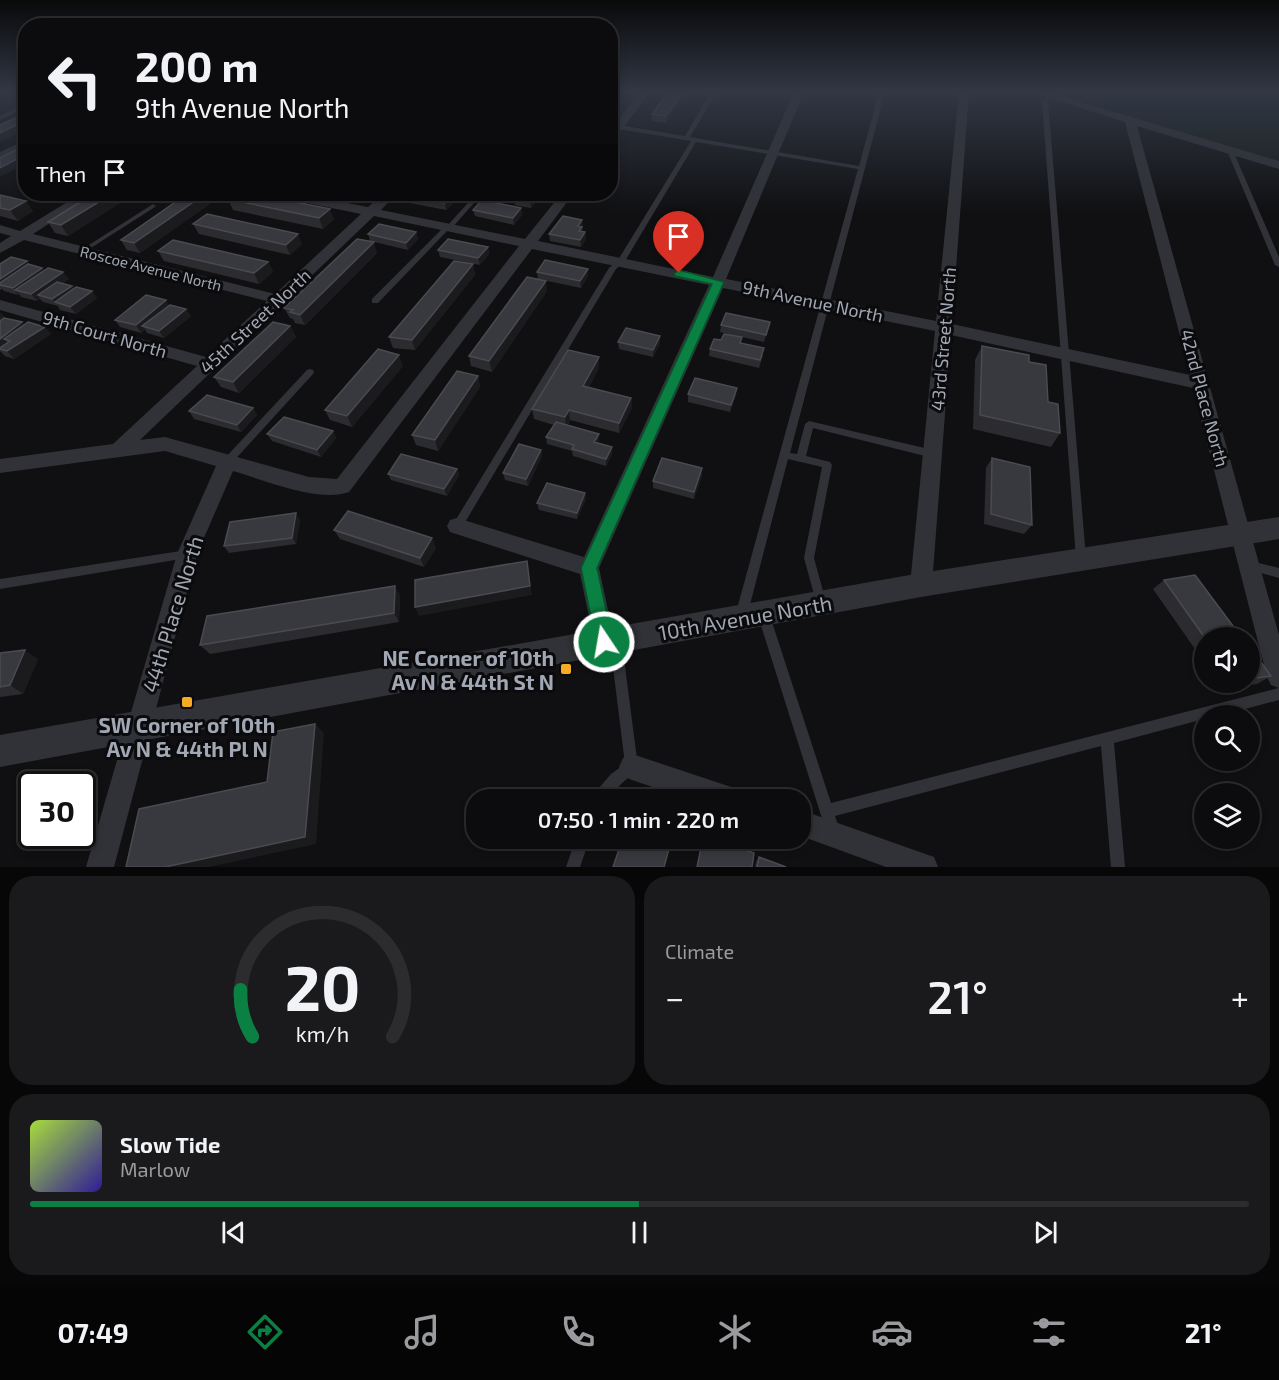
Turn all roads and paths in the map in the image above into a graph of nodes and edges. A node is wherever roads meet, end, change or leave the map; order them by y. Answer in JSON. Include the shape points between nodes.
{"nodes":[{"id":1,"x":662,"y":132,"type":"edge"},
{"id":2,"x":693,"y":132,"type":"edge"},
{"id":3,"x":782,"y":132,"type":"edge"},
{"id":4,"x":871,"y":132,"type":"edge"},
{"id":5,"x":961,"y":132,"type":"edge"},
{"id":6,"x":1048,"y":132,"type":"edge"},
{"id":7,"x":1134,"y":132,"type":"edge"},
{"id":8,"x":1176,"y":132,"type":"edge"},
{"id":9,"x":690,"y":139,"type":"junction"},
{"id":10,"x":18,"y":147,"type":"edge"},
{"id":11,"x":1232,"y":149,"type":"junction"},
{"id":12,"x":774,"y":153,"type":"junction"},
{"id":13,"x":0,"y":157,"type":"edge"},
{"id":14,"x":1279,"y":165,"type":"edge"},
{"id":15,"x":862,"y":168,"type":"junction"},
{"id":16,"x":76,"y":201,"type":"edge"},
{"id":17,"x":317,"y":201,"type":"edge"},
{"id":18,"x":382,"y":201,"type":"edge"},
{"id":19,"x":472,"y":201,"type":"edge"},
{"id":20,"x":561,"y":201,"type":"edge"},
{"id":21,"x":153,"y":206,"type":"dead end"},
{"id":22,"x":370,"y":212,"type":"junction"},
{"id":23,"x":448,"y":227,"type":"junction"},
{"id":24,"x":0,"y":228,"type":"edge"},
{"id":25,"x":24,"y":234,"type":"junction"},
{"id":26,"x":528,"y":243,"type":"junction"},
{"id":27,"x":0,"y":249,"type":"edge"},
{"id":28,"x":81,"y":252,"type":"junction"},
{"id":29,"x":621,"y":261,"type":"junction"},
{"id":30,"x":1279,"y":266,"type":"edge"},
{"id":31,"x":718,"y":282,"type":"junction"},
{"id":32,"x":278,"y":299,"type":"junction"},
{"id":33,"x":375,"y":301,"type":"dead end"},
{"id":34,"x":825,"y":304,"type":"junction"},
{"id":35,"x":0,"y":305,"type":"edge"},
{"id":36,"x":944,"y":328,"type":"junction"},
{"id":37,"x":1066,"y":356,"type":"junction"},
{"id":38,"x":210,"y":364,"type":"junction"},
{"id":39,"x":310,"y":372,"type":"dead end"},
{"id":40,"x":1202,"y":384,"type":"junction"},
{"id":41,"x":120,"y":449,"type":"junction"},
{"id":42,"x":933,"y":454,"type":"junction"},
{"id":43,"x":785,"y":455,"type":"junction"},
{"id":44,"x":801,"y":459,"type":"junction"},
{"id":45,"x":227,"y":462,"type":"junction"},
{"id":46,"x":0,"y":466,"type":"edge"},
{"id":47,"x":457,"y":526,"type":"joint"},
{"id":48,"x":1279,"y":528,"type":"edge"},
{"id":49,"x":1242,"y":532,"type":"junction"},
{"id":50,"x":187,"y":554,"type":"junction"},
{"id":51,"x":1082,"y":559,"type":"junction"},
{"id":52,"x":1250,"y":566,"type":"junction"},
{"id":53,"x":589,"y":568,"type":"junction"},
{"id":54,"x":1279,"y":573,"type":"edge"},
{"id":55,"x":0,"y":584,"type":"edge"},
{"id":56,"x":921,"y":585,"type":"junction"},
{"id":57,"x":822,"y":604,"type":"junction"},
{"id":58,"x":752,"y":616,"type":"junction"},
{"id":59,"x":610,"y":641,"type":"junction"},
{"id":60,"x":1279,"y":676,"type":"edge"},
{"id":61,"x":1279,"y":694,"type":"edge"},
{"id":62,"x":138,"y":726,"type":"junction"},
{"id":63,"x":1107,"y":739,"type":"junction"},
{"id":64,"x":0,"y":751,"type":"edge"},
{"id":65,"x":632,"y":766,"type":"junction"},
{"id":66,"x":607,"y":789,"type":"edge"},
{"id":67,"x":699,"y":789,"type":"edge"},
{"id":68,"x":830,"y":822,"type":"junction"},
{"id":69,"x":811,"y":823,"type":"edge"},
{"id":70,"x":579,"y":849,"type":"edge"},
{"id":71,"x":99,"y":867,"type":"edge"},
{"id":72,"x":573,"y":867,"type":"edge"},
{"id":73,"x":924,"y":867,"type":"edge"},
{"id":74,"x":1118,"y":867,"type":"edge"}],
"edges":[{"from":1,"to":9,"type":"lane"},
{"from":2,"to":9,"type":"lane"},
{"from":3,"to":12,"type":"street"},
{"from":4,"to":15,"type":"lane"},
{"from":5,"to":36,"type":"street","name":"43rd Street North"},
{"from":6,"to":37,"type":"lane"},
{"from":7,"to":40,"type":"street","name":"42nd Place North"},
{"from":8,"to":11,"type":"street"},
{"from":9,"to":12,"type":"lane"},
{"from":9,"to":29,"type":"lane"},
{"from":10,"to":13,"type":"street"},
{"from":11,"to":14,"type":"street"},
{"from":11,"to":30,"type":"lane"},
{"from":12,"to":15,"type":"lane"},
{"from":12,"to":31,"type":"street"},
{"from":15,"to":34,"type":"lane"},
{"from":16,"to":25,"type":"street"},
{"from":17,"to":22,"type":"street","name":"9th Avenue North"},
{"from":18,"to":22,"type":"street","name":"45th Street North"},
{"from":19,"to":23,"type":"lane"},
{"from":20,"to":26,"type":"street"},
{"from":21,"to":28,"type":"lane"},
{"from":22,"to":23,"type":"street","name":"9th Avenue North"},
{"from":22,"to":32,"type":"street","name":"45th Street North"},
{"from":23,"to":26,"type":"street","name":"9th Avenue North"},
{"from":23,"to":33,"type":"lane"},
{"from":24,"to":25,"type":"street","name":"Roscoe Avenue North"},
{"from":25,"to":27,"type":"street"},
{"from":25,"to":28,"type":"street","name":"Roscoe Avenue North"},
{"from":26,"to":29,"type":"street","name":"9th Avenue North"},
{"from":26,"to":45,"type":"street","via":[[342,487],[309,485]]},
{"from":28,"to":32,"type":"street","name":"Roscoe Avenue North"},
{"from":29,"to":31,"type":"street","name":"9th Avenue North"},
{"from":29,"to":47,"type":"lane","via":[[613,268]]},
{"from":31,"to":34,"type":"street","name":"9th Avenue North"},
{"from":31,"to":53,"type":"street"},
{"from":32,"to":38,"type":"street","name":"45th Street North"},
{"from":34,"to":36,"type":"street","name":"9th Avenue North"},
{"from":34,"to":43,"type":"lane"},
{"from":35,"to":38,"type":"street","name":"9th Court North"},
{"from":36,"to":37,"type":"street","name":"9th Avenue North"},
{"from":36,"to":42,"type":"street","name":"43rd Street North"},
{"from":37,"to":40,"type":"street","name":"9th Avenue North"},
{"from":37,"to":51,"type":"lane"},
{"from":38,"to":41,"type":"street","name":"45th Street North"},
{"from":39,"to":45,"type":"lane"},
{"from":40,"to":49,"type":"street","name":"42nd Place North"},
{"from":41,"to":45,"type":"street","via":[[165,444]]},
{"from":41,"to":46,"type":"street"},
{"from":42,"to":44,"type":"lane","via":[[809,424]]},
{"from":42,"to":56,"type":"street","name":"43rd Street North"},
{"from":43,"to":44,"type":"lane"},
{"from":43,"to":58,"type":"lane"},
{"from":44,"to":57,"type":"lane","via":[[827,465],[809,558]]},
{"from":45,"to":50,"type":"street","name":"44th Place North"},
{"from":47,"to":53,"type":"street"},
{"from":48,"to":49,"type":"street","name":"10th Avenue North"},
{"from":49,"to":51,"type":"street","name":"10th Avenue North"},
{"from":49,"to":52,"type":"street","name":"42nd Place North"},
{"from":50,"to":55,"type":"lane"},
{"from":50,"to":62,"type":"street","name":"44th Place North"},
{"from":51,"to":56,"type":"street","name":"10th Avenue North"},
{"from":52,"to":54,"type":"lane"},
{"from":52,"to":60,"type":"street","name":"42nd Place North"},
{"from":53,"to":59,"type":"street"},
{"from":56,"to":57,"type":"street","name":"10th Avenue North"},
{"from":57,"to":58,"type":"street","name":"10th Avenue North"},
{"from":58,"to":59,"type":"street","name":"10th Avenue North"},
{"from":58,"to":68,"type":"lane"},
{"from":59,"to":62,"type":"street","name":"10th Avenue North"},
{"from":59,"to":65,"type":"lane"},
{"from":61,"to":63,"type":"lane"},
{"from":62,"to":64,"type":"street","name":"10th Avenue North"},
{"from":62,"to":71,"type":"street","name":"44th Place North"},
{"from":63,"to":68,"type":"lane"},
{"from":63,"to":74,"type":"lane"},
{"from":65,"to":66,"type":"lane"},
{"from":65,"to":67,"type":"street"},
{"from":68,"to":69,"type":"street"},
{"from":68,"to":73,"type":"street"},
{"from":70,"to":72,"type":"lane"}]}
